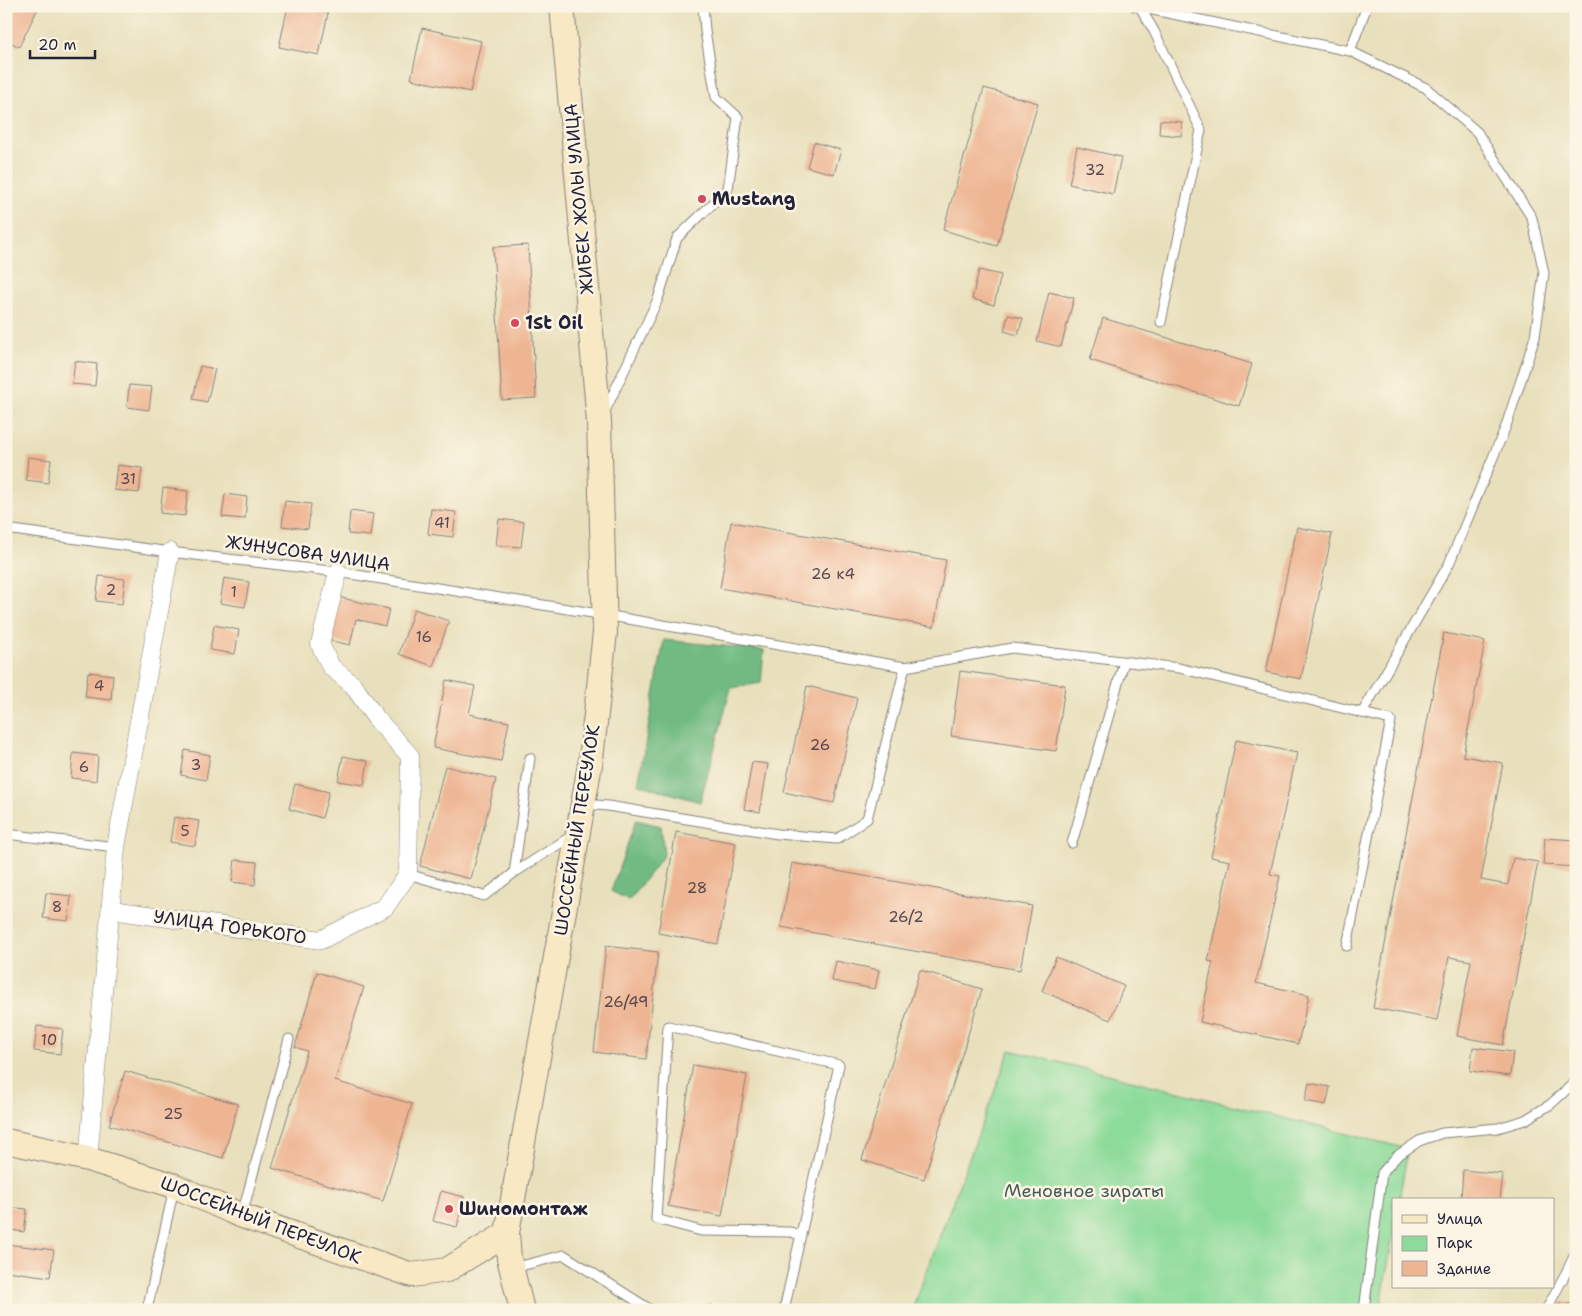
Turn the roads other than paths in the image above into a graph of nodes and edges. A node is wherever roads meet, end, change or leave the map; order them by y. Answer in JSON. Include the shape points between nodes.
{"nodes":[{"id":1,"x":562,"y":6,"type":"edge"},
{"id":2,"x":702,"y":6,"type":"edge"},
{"id":3,"x":1367,"y":6,"type":"edge"},
{"id":4,"x":1137,"y":7,"type":"edge"},
{"id":5,"x":1350,"y":51,"type":"junction"},
{"id":6,"x":1161,"y":322,"type":"dead end"},
{"id":7,"x":599,"y":422,"type":"junction"},
{"id":8,"x":6,"y":529,"type":"edge"},
{"id":9,"x":170,"y":552,"type":"junction"},
{"id":10,"x":338,"y":572,"type":"junction"},
{"id":11,"x":605,"y":615,"type":"junction"},
{"id":12,"x":1124,"y":662,"type":"junction"},
{"id":13,"x":905,"y":667,"type":"junction"},
{"id":14,"x":1362,"y":713,"type":"junction"},
{"id":15,"x":530,"y":758,"type":"dead end"},
{"id":16,"x":583,"y":804,"type":"junction"},
{"id":17,"x":578,"y":831,"type":"junction"},
{"id":18,"x":6,"y":834,"type":"edge"},
{"id":19,"x":1072,"y":843,"type":"dead end"},
{"id":20,"x":116,"y":847,"type":"junction"},
{"id":21,"x":514,"y":873,"type":"junction"},
{"id":22,"x":408,"y":874,"type":"junction"},
{"id":23,"x":112,"y":910,"type":"junction"},
{"id":24,"x":1347,"y":946,"type":"dead end"},
{"id":25,"x":289,"y":1038,"type":"dead end"},
{"id":26,"x":1576,"y":1081,"type":"edge"},
{"id":27,"x":6,"y":1141,"type":"edge"},
{"id":28,"x":88,"y":1159,"type":"junction"},
{"id":29,"x":175,"y":1186,"type":"junction"},
{"id":30,"x":242,"y":1216,"type":"junction"},
{"id":31,"x":507,"y":1233,"type":"junction"},
{"id":32,"x":801,"y":1235,"type":"junction"},
{"id":33,"x":1576,"y":1252,"type":"edge"},
{"id":34,"x":512,"y":1268,"type":"junction"},
{"id":35,"x":147,"y":1310,"type":"edge"},
{"id":36,"x":522,"y":1310,"type":"edge"},
{"id":37,"x":651,"y":1310,"type":"edge"},
{"id":38,"x":784,"y":1310,"type":"edge"},
{"id":39,"x":1364,"y":1310,"type":"edge"},
{"id":40,"x":1546,"y":1310,"type":"edge"}],
"edges":[{"from":1,"to":7,"type":"main road","name":"ЖИБЕК ЖОЛЫ УЛИЦА"},
{"from":2,"to":7,"type":"lane","via":[[716,97],[738,117],[728,189],[677,238],[658,299]]},
{"from":3,"to":5,"type":"lane"},
{"from":4,"to":5,"type":"lane"},
{"from":4,"to":6,"type":"lane","via":[[1154,31],[1202,130]]},
{"from":5,"to":14,"type":"lane","via":[[1426,88],[1477,132],[1532,218],[1544,273],[1535,337],[1506,426],[1449,564]]},
{"from":7,"to":11,"type":"main road","name":"ШОССЕЙНЫЙ ПЕРЕУЛОК"},
{"from":8,"to":9,"type":"lane","name":"ЖУНУСОВА УЛИЦА"},
{"from":9,"to":10,"type":"lane","name":"ЖУНУСОВА УЛИЦА"},
{"from":9,"to":20,"type":"street"},
{"from":10,"to":11,"type":"lane","name":"ЖУНУСОВА УЛИЦА"},
{"from":10,"to":22,"type":"street","via":[[320,644],[331,667],[354,685],[375,717],[410,756]]},
{"from":11,"to":13,"type":"lane","name":"ЖУНУСОВА УЛИЦА"},
{"from":11,"to":16,"type":"main road","name":"ШОССЕЙНЫЙ ПЕРЕУЛОК","via":[[592,749]]},
{"from":12,"to":13,"type":"lane","name":"ЖУНУСОВА УЛИЦА","via":[[1012,648]]},
{"from":12,"to":14,"type":"lane","name":"ЖУНУСОВА УЛИЦА","via":[[1179,668]]},
{"from":12,"to":19,"type":"lane"},
{"from":13,"to":16,"type":"lane","via":[[867,819],[837,839],[778,834]]},
{"from":14,"to":24,"type":"lane","name":"ЖУНУСОВА УЛИЦА","via":[[1392,720]]},
{"from":15,"to":21,"type":"lane"},
{"from":16,"to":17,"type":"main road","name":"ШОССЕЙНЫЙ ПЕРЕУЛОК"},
{"from":17,"to":21,"type":"lane"},
{"from":17,"to":31,"type":"main road","name":"ШОССЕЙНЫЙ ПЕРЕУЛОК"},
{"from":18,"to":20,"type":"lane"},
{"from":20,"to":23,"type":"street"},
{"from":21,"to":22,"type":"lane","via":[[484,896]]},
{"from":22,"to":23,"type":"street","name":"УЛИЦА ГОРЬКОГО","via":[[385,906],[321,940]]},
{"from":23,"to":28,"type":"street"},
{"from":25,"to":30,"type":"lane"},
{"from":26,"to":39,"type":"lane","via":[[1525,1120],[1498,1128],[1442,1133],[1419,1141],[1390,1162],[1382,1173]]},
{"from":27,"to":28,"type":"main road","name":"ШОССЕЙНЫЙ ПЕРЕУЛОК"},
{"from":28,"to":29,"type":"main road","name":"ШОССЕЙНЫЙ ПЕРЕУЛОК"},
{"from":29,"to":30,"type":"main road","name":"ШОССЕЙНЫЙ ПЕРЕУЛОК"},
{"from":29,"to":35,"type":"lane"},
{"from":30,"to":31,"type":"main road","name":"ШОССЕЙНЫЙ ПЕРЕУЛОК","via":[[412,1275],[447,1270]]},
{"from":31,"to":34,"type":"main road","name":"ШОССЕЙНЫЙ ПЕРЕУЛОК"},
{"from":32,"to":32,"type":"lane","via":[[839,1065],[668,1026],[656,1218],[701,1231],[790,1232]]},
{"from":32,"to":38,"type":"lane"},
{"from":33,"to":40,"type":"lane"},
{"from":34,"to":36,"type":"main road","name":"ШОССЕЙНЫЙ ПЕРЕУЛОК"},
{"from":34,"to":37,"type":"lane","via":[[564,1255]]}]}
